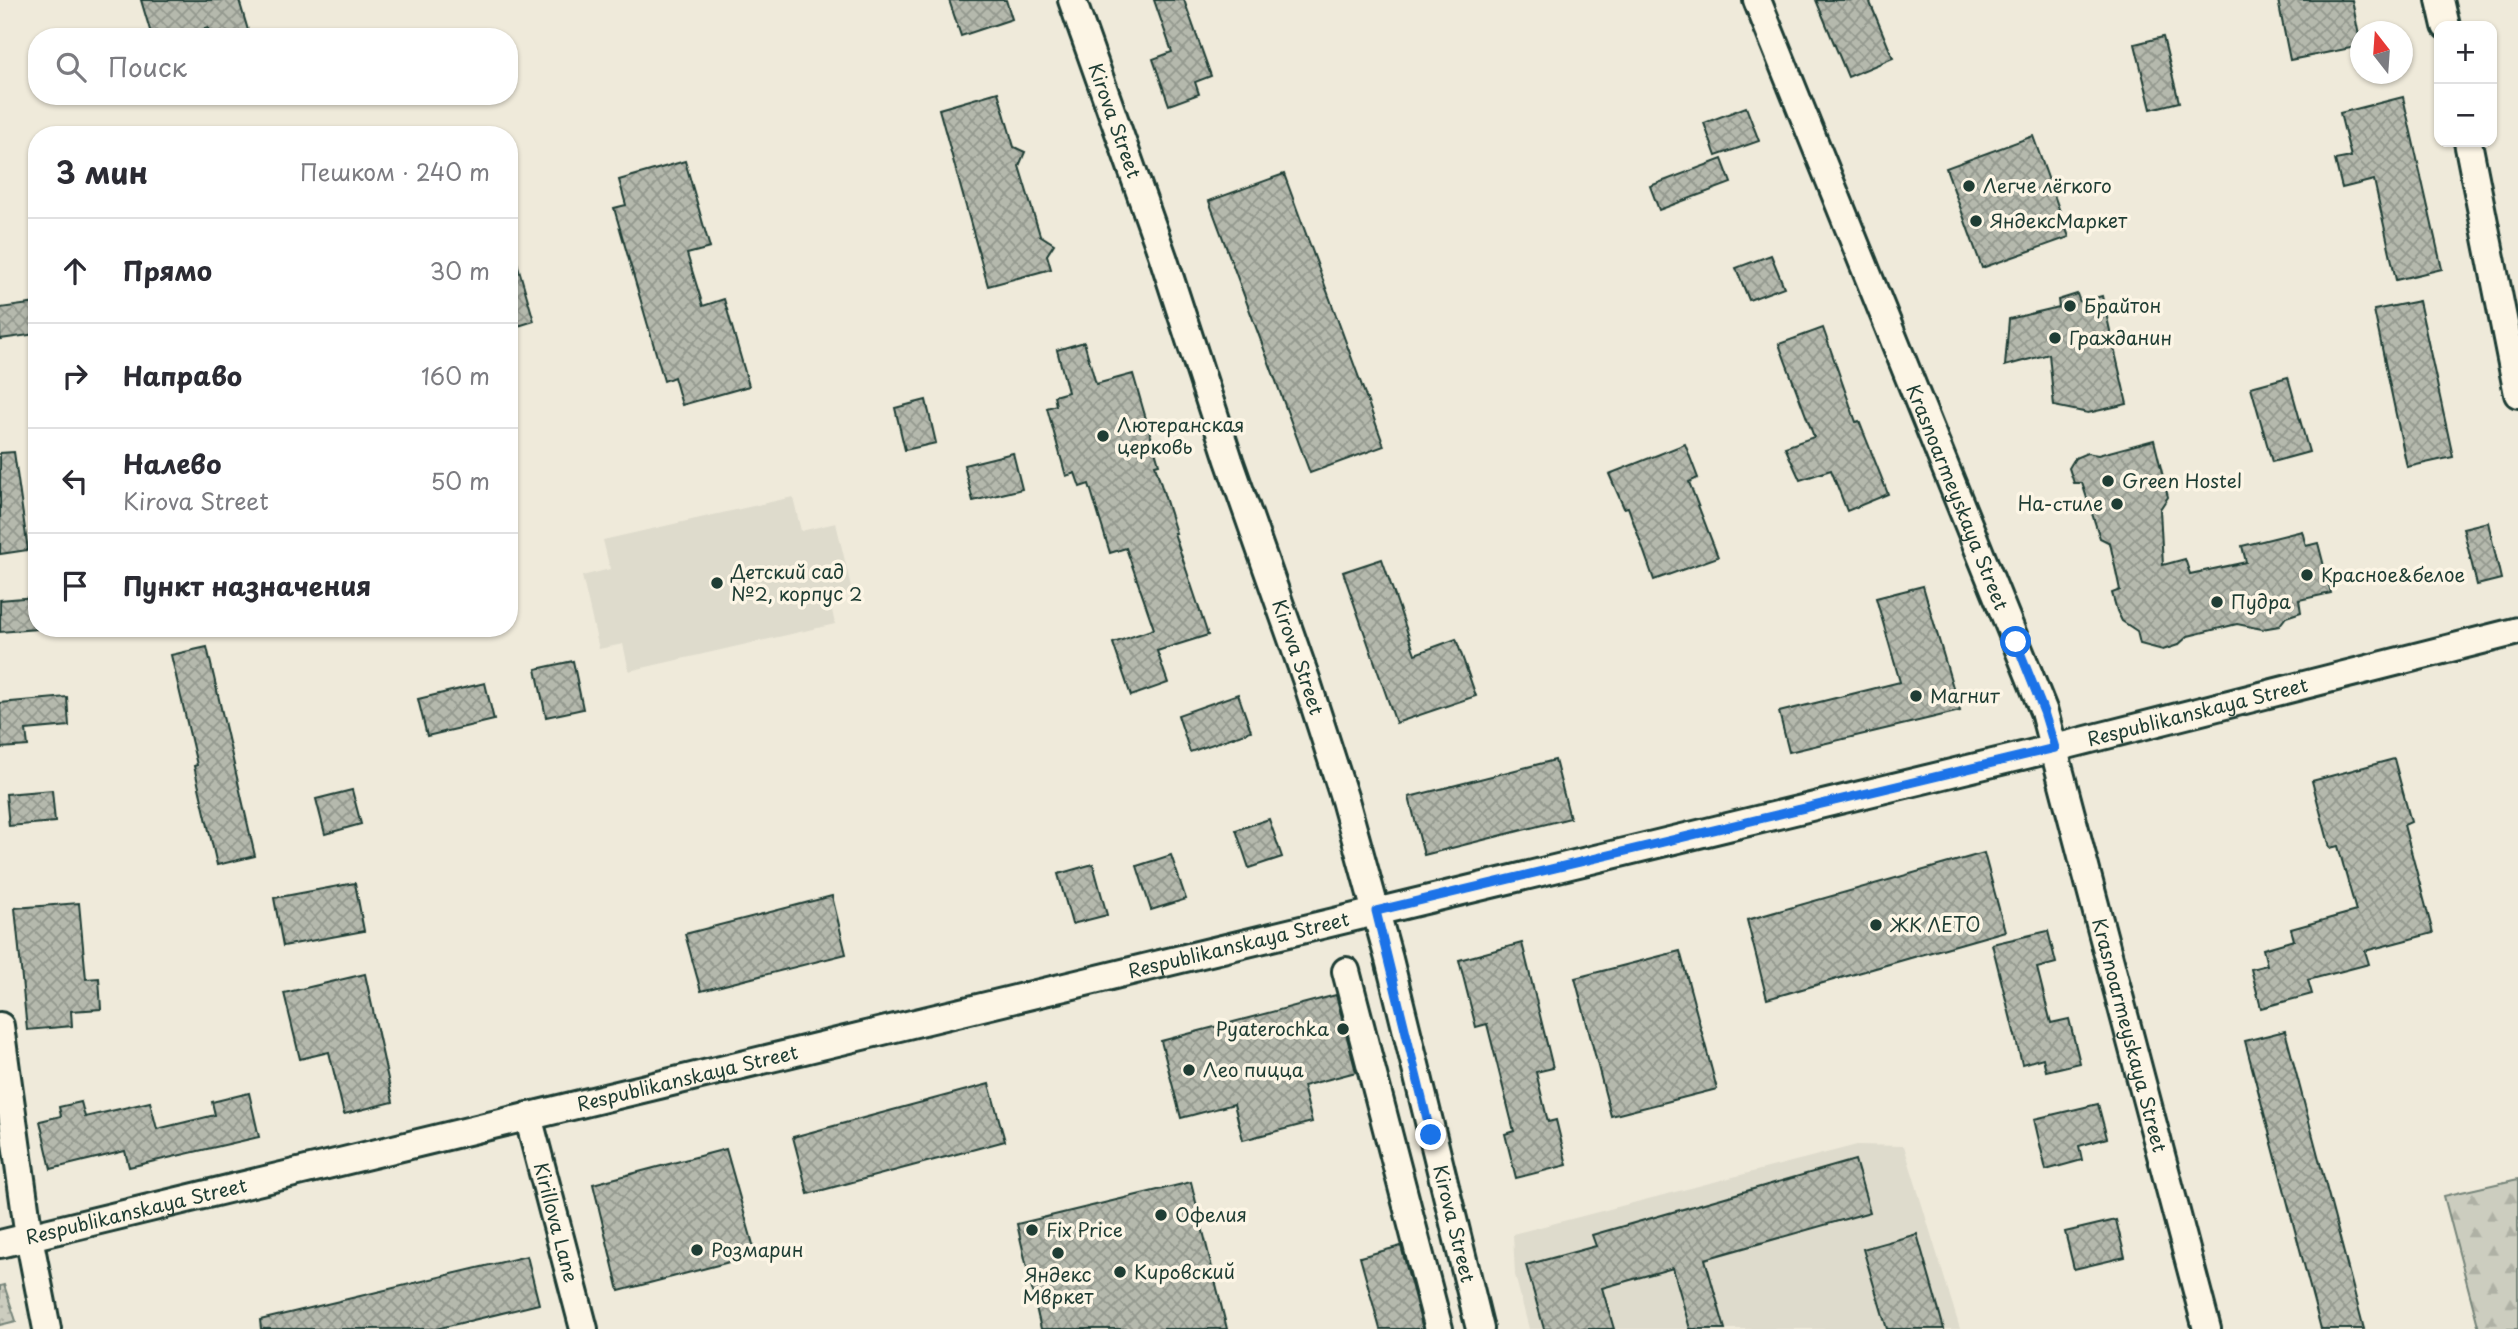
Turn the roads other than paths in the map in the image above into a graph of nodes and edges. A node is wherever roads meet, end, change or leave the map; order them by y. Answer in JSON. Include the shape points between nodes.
{"nodes":[{"id":1,"x":1072,"y":0,"type":"edge"},
{"id":2,"x":1758,"y":0,"type":"edge"},
{"id":3,"x":2440,"y":0,"type":"edge"},
{"id":4,"x":2445,"y":21,"type":"edge"},
{"id":5,"x":2469,"y":147,"type":"edge"},
{"id":6,"x":2518,"y":394,"type":"edge"},
{"id":7,"x":2518,"y":631,"type":"edge"},
{"id":8,"x":2055,"y":748,"type":"junction"},
{"id":9,"x":1376,"y":911,"type":"junction"},
{"id":10,"x":1346,"y":971,"type":"dead end"},
{"id":11,"x":0,"y":1026,"type":"edge"},
{"id":12,"x":528,"y":1116,"type":"junction"},
{"id":13,"x":29,"y":1237,"type":"junction"},
{"id":14,"x":0,"y":1244,"type":"edge"},
{"id":15,"x":47,"y":1329,"type":"edge"},
{"id":16,"x":584,"y":1329,"type":"edge"},
{"id":17,"x":1439,"y":1329,"type":"edge"},
{"id":18,"x":1480,"y":1329,"type":"edge"},
{"id":19,"x":2207,"y":1329,"type":"edge"}],
"edges":[{"from":1,"to":9,"type":"street","name":"Kirova Street","via":[[1306,679]]},
{"from":2,"to":8,"type":"street","name":"Krasnoarmeyskaya Street"},
{"from":3,"to":4,"type":"street"},
{"from":5,"to":6,"type":"street"},
{"from":7,"to":8,"type":"street","name":"Respublikanskaya Street"},
{"from":8,"to":9,"type":"street","name":"Respublikanskaya Street"},
{"from":8,"to":19,"type":"street","name":"Krasnoarmeyskaya Street"},
{"from":9,"to":12,"type":"street","name":"Respublikanskaya Street"},
{"from":9,"to":18,"type":"street","name":"Kirova Street"},
{"from":10,"to":17,"type":"street"},
{"from":11,"to":13,"type":"street"},
{"from":12,"to":13,"type":"street","name":"Respublikanskaya Street"},
{"from":12,"to":16,"type":"street","name":"Kirillova Lane"},
{"from":13,"to":14,"type":"street","name":"Respublikanskaya Street"},
{"from":13,"to":15,"type":"street"}]}
